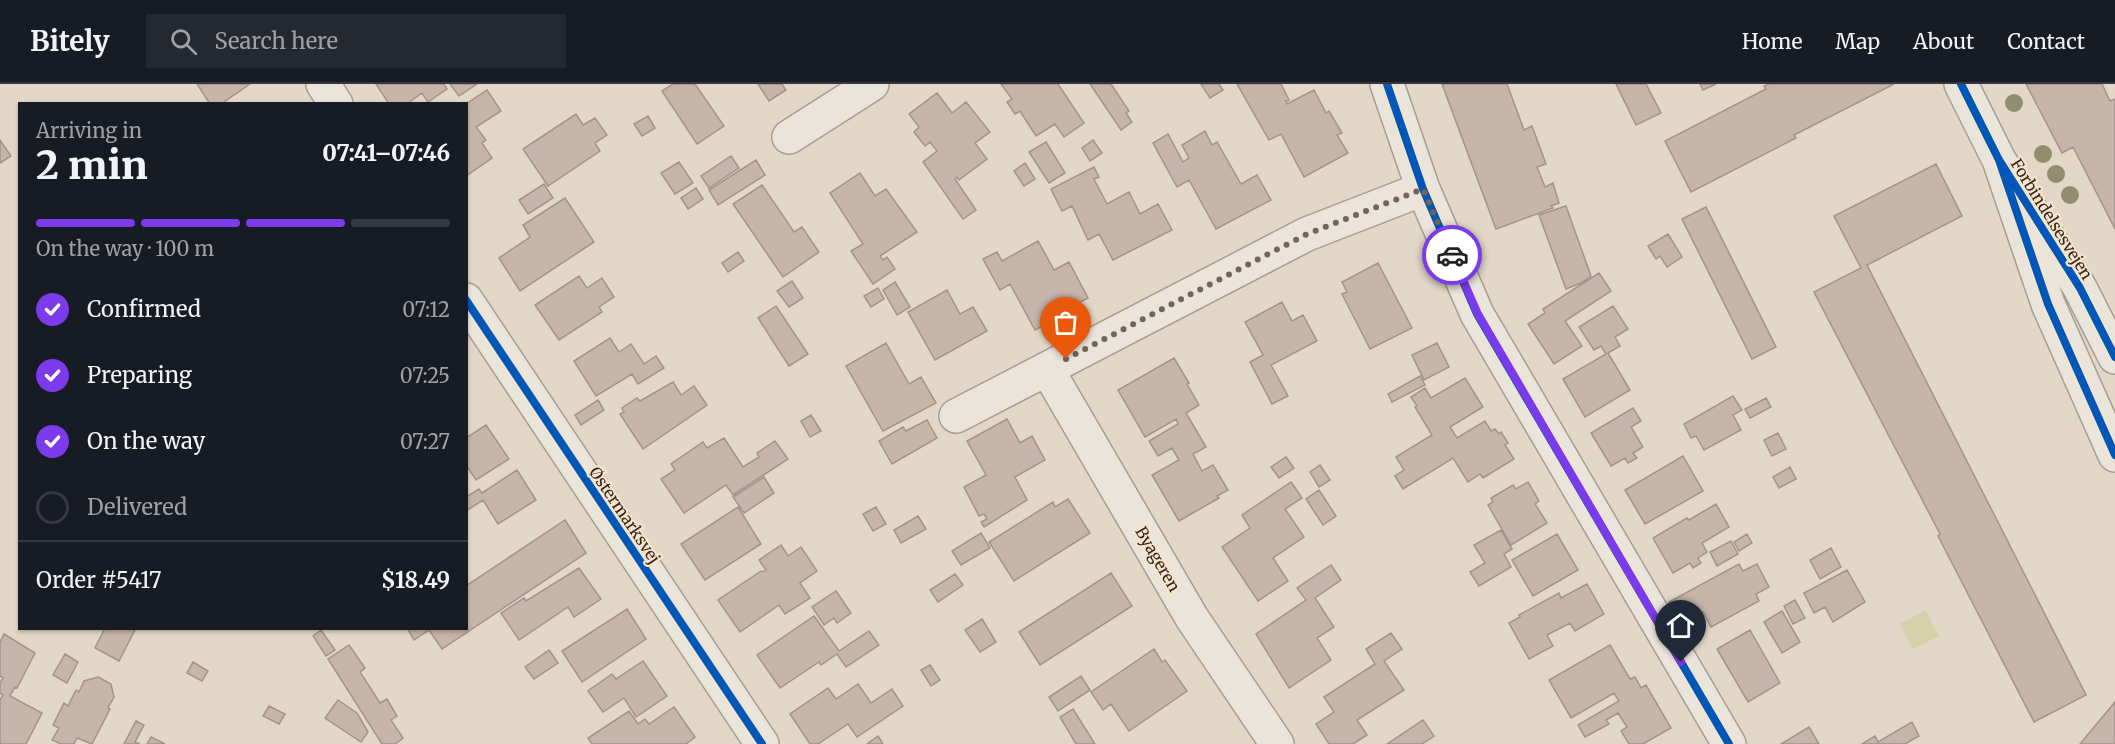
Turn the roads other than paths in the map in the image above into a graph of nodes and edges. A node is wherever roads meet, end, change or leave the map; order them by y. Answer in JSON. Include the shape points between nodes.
{"nodes":[{"id":1,"x":323,"y":84,"type":"edge"},
{"id":2,"x":872,"y":84,"type":"edge"},
{"id":3,"x":1387,"y":84,"type":"edge"},
{"id":4,"x":1961,"y":84,"type":"edge"},
{"id":5,"x":335,"y":102,"type":"edge"},
{"id":6,"x":789,"y":137,"type":"dead end"},
{"id":7,"x":1999,"y":160,"type":"junction"},
{"id":8,"x":1423,"y":189,"type":"junction"},
{"id":9,"x":468,"y":303,"type":"edge"},
{"id":10,"x":2115,"y":357,"type":"edge"},
{"id":11,"x":1047,"y":369,"type":"junction"},
{"id":12,"x":956,"y":416,"type":"dead end"},
{"id":13,"x":2115,"y":454,"type":"edge"},
{"id":14,"x":762,"y":744,"type":"edge"},
{"id":15,"x":1277,"y":744,"type":"edge"},
{"id":16,"x":1729,"y":744,"type":"edge"}],
"edges":[{"from":1,"to":5,"type":"street"},
{"from":2,"to":6,"type":"street"},
{"from":3,"to":8,"type":"street"},
{"from":4,"to":7,"type":"street","name":"Forbindelsesvejen"},
{"from":7,"to":10,"type":"street","name":"Forbindelsesvejen","via":[[2080,288]]},
{"from":7,"to":13,"type":"street","name":"Forbindelsesvejen","via":[[2048,304]]},
{"from":8,"to":11,"type":"street","via":[[1307,234]]},
{"from":8,"to":16,"type":"street","via":[[1478,314]]},
{"from":9,"to":14,"type":"street","name":"Østermarksvej"},
{"from":11,"to":12,"type":"street"},
{"from":11,"to":15,"type":"street","name":"Byageren","via":[[1192,618]]}]}
